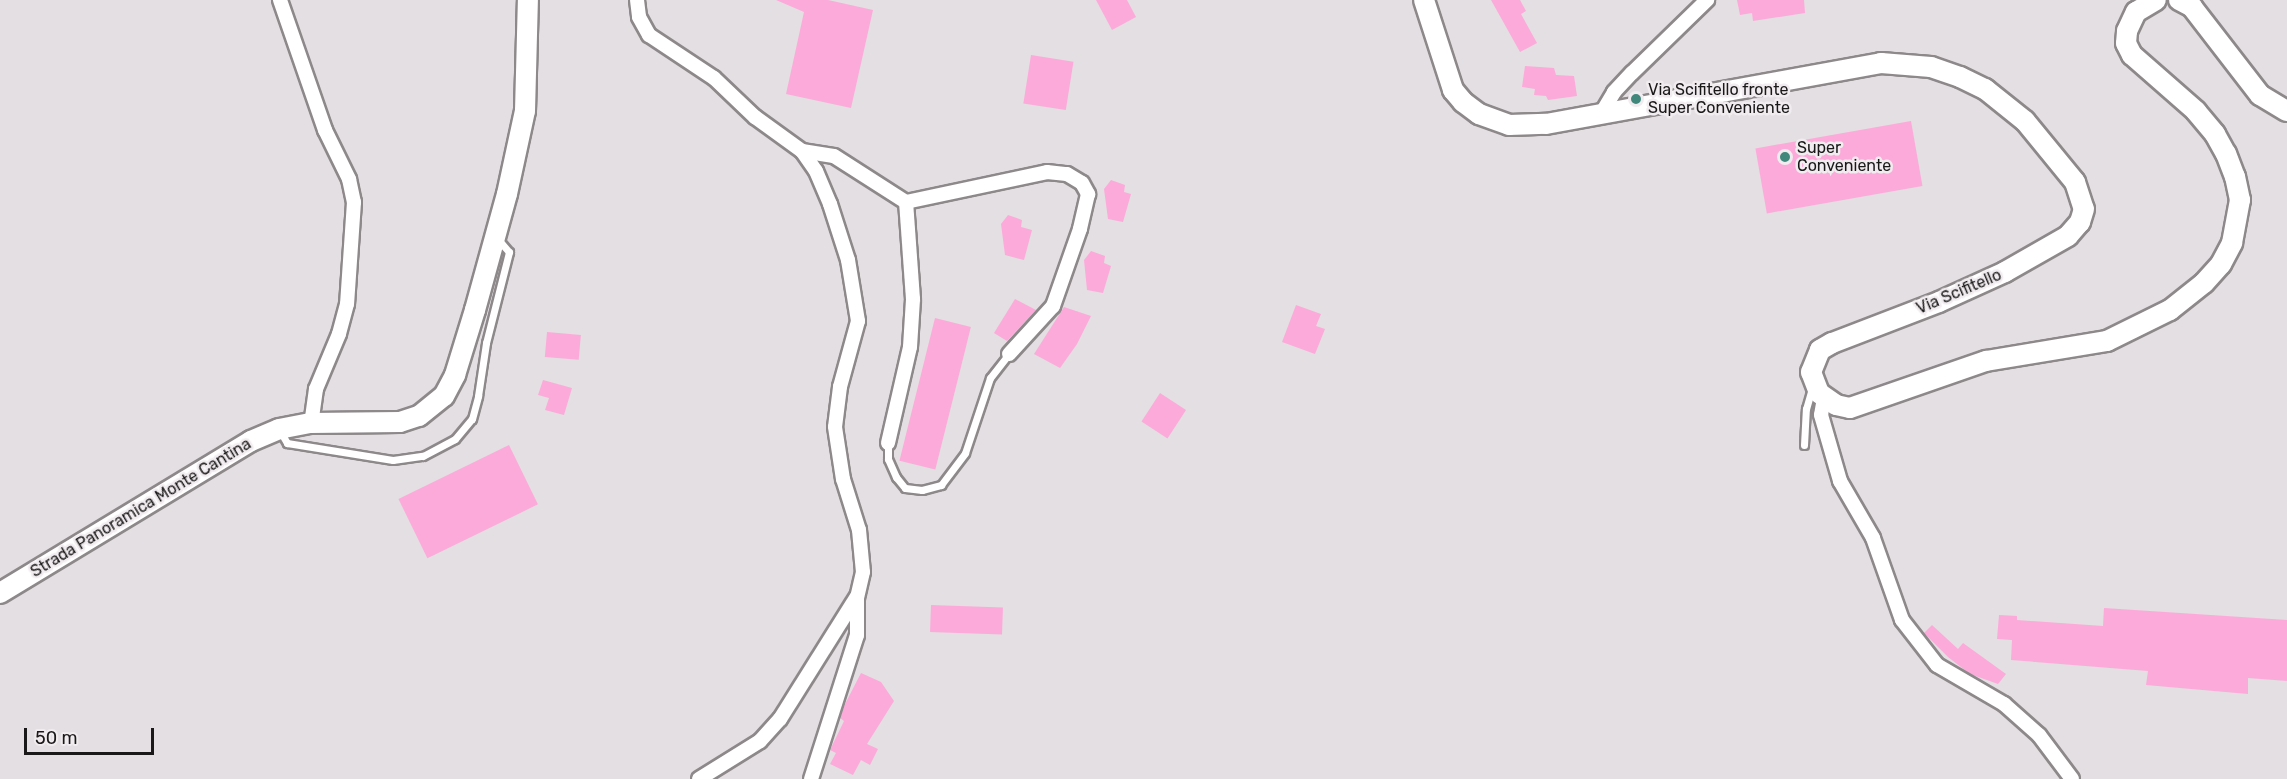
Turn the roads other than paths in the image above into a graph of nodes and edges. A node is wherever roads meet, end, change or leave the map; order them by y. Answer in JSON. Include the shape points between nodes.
{"nodes":[{"id":1,"x":280,"y":0,"type":"edge"},
{"id":2,"x":528,"y":0,"type":"edge"},
{"id":3,"x":637,"y":0,"type":"edge"},
{"id":4,"x":1424,"y":0,"type":"edge"},
{"id":5,"x":1707,"y":0,"type":"edge"},
{"id":6,"x":2156,"y":0,"type":"edge"},
{"id":7,"x":2179,"y":0,"type":"edge"},
{"id":8,"x":2287,"y":111,"type":"edge"},
{"id":9,"x":1601,"y":114,"type":"junction"},
{"id":10,"x":802,"y":151,"type":"junction"},
{"id":11,"x":906,"y":202,"type":"junction"},
{"id":12,"x":496,"y":235,"type":"junction"},
{"id":13,"x":1009,"y":354,"type":"joint"},
{"id":14,"x":1819,"y":391,"type":"junction"},
{"id":15,"x":311,"y":423,"type":"junction"},
{"id":16,"x":279,"y":429,"type":"junction"},
{"id":17,"x":888,"y":443,"type":"joint"},
{"id":18,"x":1804,"y":445,"type":"dead end"},
{"id":19,"x":0,"y":593,"type":"edge"},
{"id":20,"x":857,"y":597,"type":"junction"},
{"id":21,"x":699,"y":779,"type":"edge"},
{"id":22,"x":811,"y":779,"type":"edge"},
{"id":23,"x":2071,"y":779,"type":"edge"}],
"edges":[{"from":1,"to":15,"type":"street","via":[[325,130],[349,179],[354,202],[347,304],[316,389]]},
{"from":2,"to":12,"type":"main road","name":"Strada Panoramica Monte Cantina","via":[[525,111]]},
{"from":3,"to":10,"type":"street","via":[[639,17],[649,35],[714,78],[755,117]]},
{"from":4,"to":9,"type":"main road","name":"Via Scifitello","via":[[1453,90],[1479,114],[1523,127]]},
{"from":5,"to":9,"type":"street","via":[[1614,92]]},
{"from":6,"to":14,"type":"main road","via":[[2136,12],[2126,43],[2132,55],[2196,111],[2226,154],[2240,200],[2232,243],[2221,264],[2170,310],[2107,341],[1986,361],[1850,408]]},
{"from":7,"to":8,"type":"main road","via":[[2200,15],[2260,95]]},
{"from":9,"to":14,"type":"main road","name":"Via Scifitello","via":[[1881,63],[1906,63],[1931,67],[1985,89],[2025,121],[2075,182],[2084,208],[2080,222],[2068,236],[1994,277],[1820,350],[1811,372]]},
{"from":10,"to":11,"type":"street","via":[[834,156]]},
{"from":10,"to":20,"type":"street","via":[[816,171],[841,232],[857,304],[857,335],[840,387],[835,427],[836,447],[859,530],[863,560]]},
{"from":11,"to":13,"type":"street","via":[[1047,172],[1067,174],[1083,183],[1088,194],[1080,230],[1053,306]]},
{"from":11,"to":17,"type":"street","via":[[913,299],[910,346]]},
{"from":12,"to":15,"type":"main road","name":"Strada Panoramica Monte Cantina","via":[[455,375],[444,396],[419,416],[400,422]]},
{"from":12,"to":16,"type":"lane","via":[[509,252],[472,419],[455,439],[423,456],[393,460],[287,443]]},
{"from":13,"to":17,"type":"lane","via":[[990,378],[965,453],[941,485],[922,490],[905,488],[888,459]]},
{"from":14,"to":18,"type":"lane","via":[[1806,409]]},
{"from":14,"to":23,"type":"street","via":[[1821,415],[1840,481],[1873,538],[1902,620],[1937,664],[2004,704],[2039,735]]},
{"from":15,"to":16,"type":"main road","name":"Strada Panoramica Monte Cantina"},
{"from":16,"to":19,"type":"main road","name":"Strada Panoramica Monte Cantina","via":[[251,441]]},
{"from":20,"to":21,"type":"street","via":[[780,719],[751,748]]},
{"from":20,"to":22,"type":"street","via":[[857,635]]}]}
